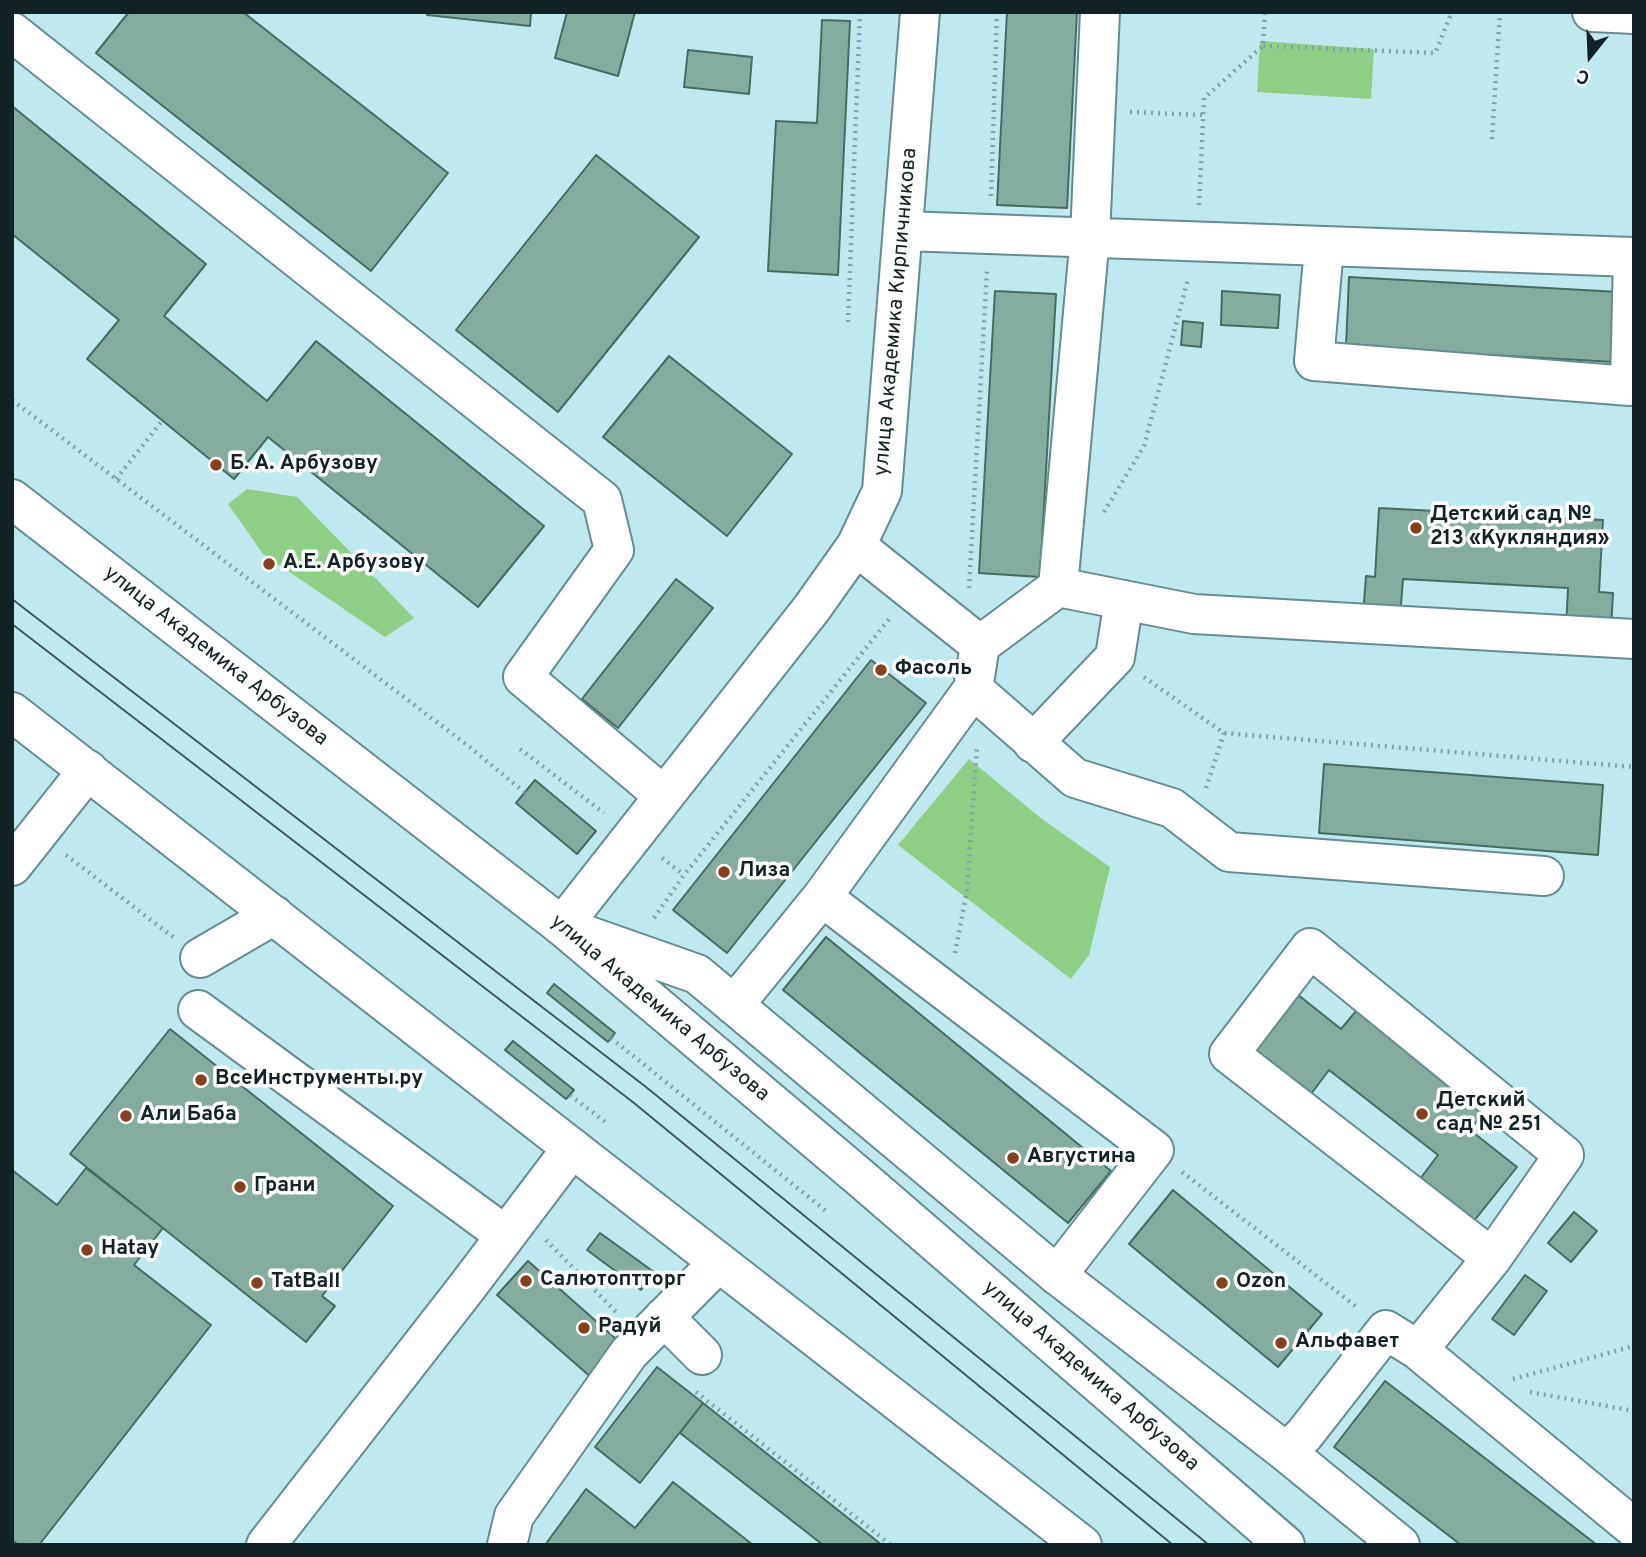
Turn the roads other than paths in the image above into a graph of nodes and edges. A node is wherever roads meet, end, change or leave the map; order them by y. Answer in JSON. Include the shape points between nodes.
{"nodes":[{"id":1,"x":920,"y":12,"type":"edge"},
{"id":2,"x":1101,"y":12,"type":"edge"},
{"id":3,"x":1592,"y":12,"type":"edge"},
{"id":4,"x":1634,"y":14,"type":"edge"},
{"id":5,"x":12,"y":32,"type":"edge"},
{"id":6,"x":904,"y":231,"type":"junction"},
{"id":7,"x":1090,"y":236,"type":"junction"},
{"id":8,"x":1324,"y":247,"type":"junction"},
{"id":9,"x":12,"y":499,"type":"edge"},
{"id":10,"x":856,"y":546,"type":"junction"},
{"id":11,"x":1058,"y":587,"type":"junction"},
{"id":12,"x":1124,"y":600,"type":"junction"},
{"id":13,"x":1634,"y":639,"type":"edge"},
{"id":14,"x":980,"y":645,"type":"junction"},
{"id":15,"x":973,"y":688,"type":"junction"},
{"id":16,"x":12,"y":712,"type":"edge"},
{"id":17,"x":1033,"y":743,"type":"junction"},
{"id":18,"x":88,"y":770,"type":"junction"},
{"id":19,"x":664,"y":796,"type":"junction"},
{"id":20,"x":12,"y":866,"type":"edge"},
{"id":21,"x":1544,"y":876,"type":"dead end"},
{"id":22,"x":822,"y":897,"type":"junction"},
{"id":23,"x":274,"y":915,"type":"junction"},
{"id":24,"x":562,"y":926,"type":"junction"},
{"id":25,"x":200,"y":958,"type":"road end"},
{"id":26,"x":734,"y":1005,"type":"junction"},
{"id":27,"x":198,"y":1010,"type":"dead end"},
{"id":28,"x":572,"y":1148,"type":"junction"},
{"id":29,"x":512,"y":1224,"type":"junction"},
{"id":30,"x":1492,"y":1258,"type":"junction"},
{"id":31,"x":718,"y":1263,"type":"junction"},
{"id":32,"x":1057,"y":1275,"type":"junction"},
{"id":33,"x":653,"y":1329,"type":"junction"},
{"id":34,"x":1418,"y":1350,"type":"junction"},
{"id":35,"x":696,"y":1371,"type":"road end"},
{"id":36,"x":1286,"y":1452,"type":"junction"},
{"id":37,"x":1634,"y":1528,"type":"edge"},
{"id":38,"x":266,"y":1545,"type":"edge"},
{"id":39,"x":507,"y":1545,"type":"edge"},
{"id":40,"x":1082,"y":1545,"type":"edge"},
{"id":41,"x":1285,"y":1545,"type":"edge"},
{"id":42,"x":1400,"y":1545,"type":"edge"}],
"edges":[{"from":1,"to":6,"type":"main road","name":"улица Академика Кирпичникова"},
{"from":2,"to":7,"type":"main road"},
{"from":3,"to":4,"type":"main road"},
{"from":5,"to":19,"type":"main road","via":[[602,500],[614,550],[523,677]]},
{"from":6,"to":7,"type":"main road"},
{"from":6,"to":10,"type":"main road","name":"улица Академика Кирпичникова","via":[[882,491]]},
{"from":7,"to":8,"type":"main road"},
{"from":7,"to":11,"type":"main road"},
{"from":8,"to":8,"type":"main road","via":[[1314,361],[1630,386],[1633,257]]},
{"from":9,"to":24,"type":"main road","name":"улица Академика Арбузова"},
{"from":10,"to":14,"type":"main road"},
{"from":10,"to":19,"type":"main road","name":"улица Академика Кирпичникова"},
{"from":11,"to":12,"type":"main road"},
{"from":11,"to":14,"type":"main road"},
{"from":12,"to":13,"type":"main road","via":[[1194,614]]},
{"from":12,"to":17,"type":"main road","via":[[1115,657]]},
{"from":14,"to":15,"type":"main road"},
{"from":15,"to":17,"type":"main road"},
{"from":15,"to":22,"type":"main road"},
{"from":16,"to":18,"type":"main road"},
{"from":17,"to":21,"type":"main road","via":[[1075,778],[1172,808],[1229,852]]},
{"from":18,"to":20,"type":"main road"},
{"from":18,"to":23,"type":"main road"},
{"from":19,"to":24,"type":"main road","name":"улица Академика Кирпичникова"},
{"from":22,"to":26,"type":"main road"},
{"from":22,"to":32,"type":"main road","via":[[1154,1150]]},
{"from":23,"to":25,"type":"main road"},
{"from":23,"to":28,"type":"main road"},
{"from":24,"to":26,"type":"main road","via":[[697,974]]},
{"from":24,"to":41,"type":"main road","name":"улица Академика Арбузова"},
{"from":26,"to":32,"type":"main road"},
{"from":27,"to":29,"type":"main road"},
{"from":28,"to":29,"type":"main road"},
{"from":28,"to":31,"type":"main road"},
{"from":29,"to":38,"type":"main road"},
{"from":30,"to":30,"type":"main road","via":[[1564,1155],[1310,947],[1229,1054]]},
{"from":30,"to":34,"type":"main road"},
{"from":31,"to":33,"type":"main road"},
{"from":31,"to":40,"type":"main road"},
{"from":32,"to":36,"type":"main road"},
{"from":33,"to":35,"type":"main road"},
{"from":33,"to":39,"type":"main road","via":[[629,1353],[514,1516]]},
{"from":34,"to":36,"type":"main road","via":[[1386,1330]]},
{"from":34,"to":37,"type":"main road"},
{"from":36,"to":42,"type":"main road"}]}
